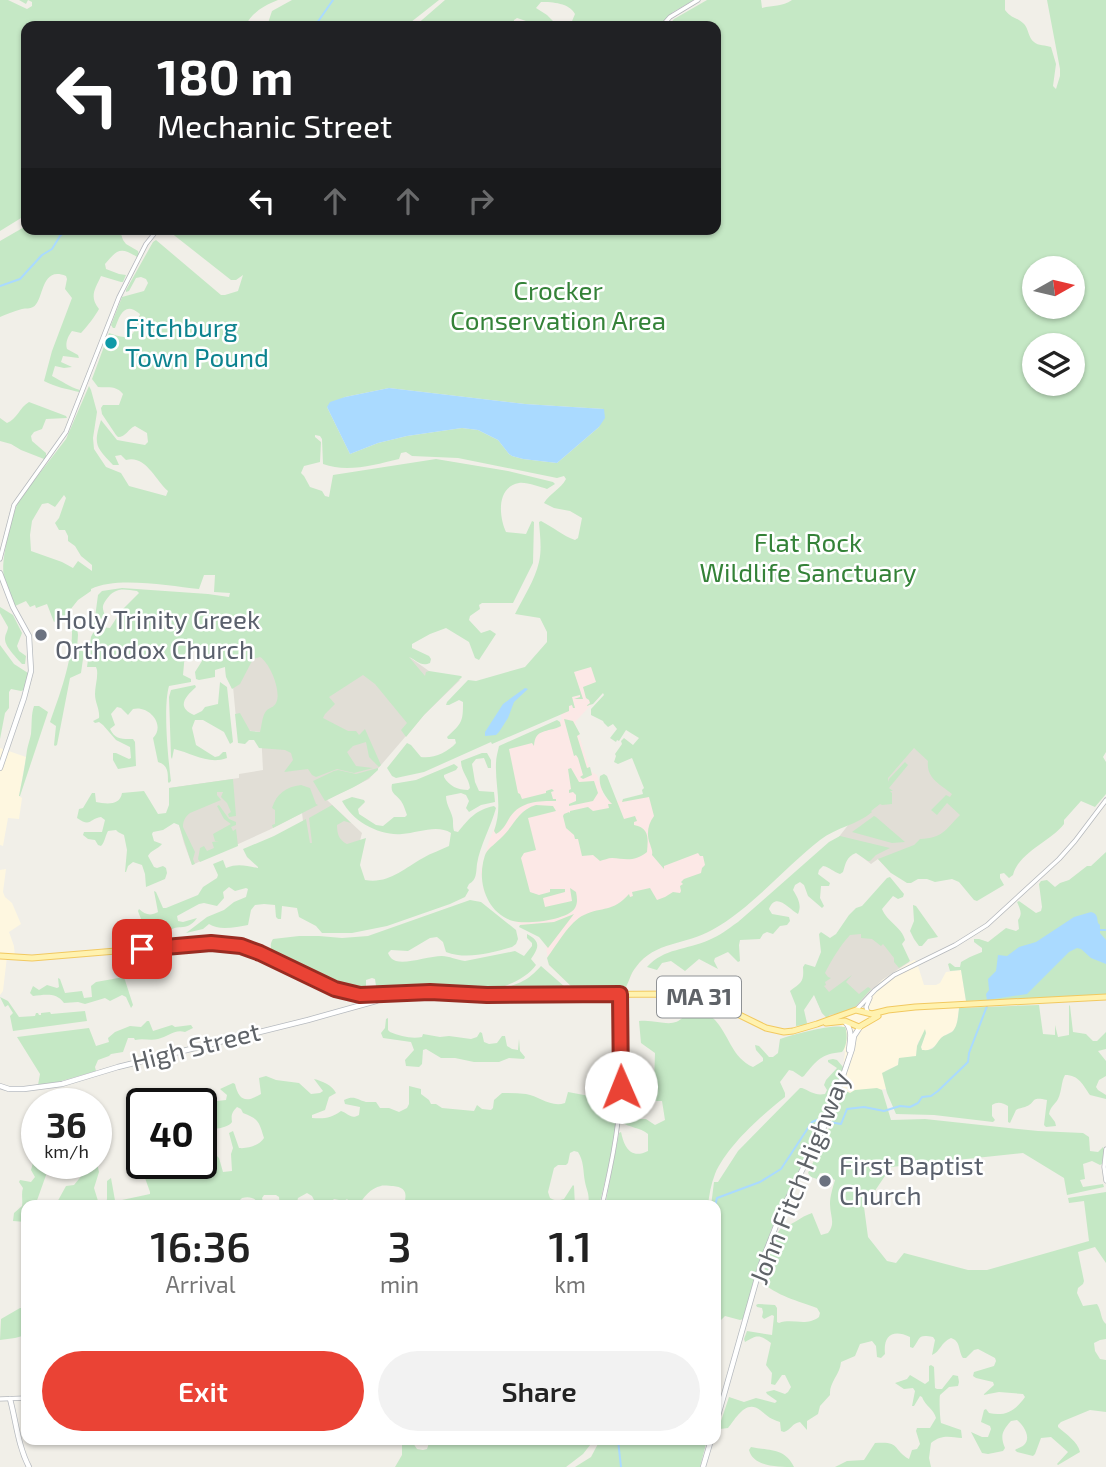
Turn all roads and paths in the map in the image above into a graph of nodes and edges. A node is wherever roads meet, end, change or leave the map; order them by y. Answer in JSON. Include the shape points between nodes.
{"nodes":[{"id":1,"x":698,"y":0,"type":"edge"},
{"id":2,"x":666,"y":21,"type":"edge"},
{"id":3,"x":153,"y":235,"type":"edge"},
{"id":4,"x":0,"y":559,"type":"edge"},
{"id":5,"x":0,"y":573,"type":"edge"},
{"id":6,"x":0,"y":768,"type":"edge"},
{"id":7,"x":1106,"y":800,"type":"edge"},
{"id":8,"x":0,"y":956,"type":"edge"},
{"id":9,"x":872,"y":993,"type":"junction"},
{"id":10,"x":620,"y":994,"type":"junction"},
{"id":11,"x":390,"y":995,"type":"junction"},
{"id":12,"x":1106,"y":997,"type":"edge"},
{"id":13,"x":890,"y":1011,"type":"junction"},
{"id":14,"x":859,"y":1017,"type":"junction"},
{"id":15,"x":817,"y":1024,"type":"junction"},
{"id":16,"x":849,"y":1054,"type":"junction"},
{"id":17,"x":0,"y":1086,"type":"edge"},
{"id":18,"x":1106,"y":1149,"type":"edge"},
{"id":19,"x":1106,"y":1181,"type":"edge"},
{"id":20,"x":603,"y":1200,"type":"edge"},
{"id":21,"x":21,"y":1398,"type":"edge"},
{"id":22,"x":0,"y":1399,"type":"edge"},
{"id":23,"x":10,"y":1399,"type":"junction"},
{"id":24,"x":721,"y":1405,"type":"edge"},
{"id":25,"x":21,"y":1443,"type":"edge"},
{"id":26,"x":21,"y":1445,"type":"edge"},
{"id":27,"x":710,"y":1445,"type":"edge"},
{"id":28,"x":29,"y":1467,"type":"edge"},
{"id":29,"x":704,"y":1467,"type":"edge"}],
"edges":[{"from":1,"to":2,"type":"street"},
{"from":3,"to":4,"type":"street","via":[[119,297],[65,432],[14,505]]},
{"from":5,"to":6,"type":"main road","via":[[27,631],[31,661],[27,689]]},
{"from":7,"to":9,"type":"street","via":[[1059,859],[987,925],[899,971]]},
{"from":8,"to":11,"type":"main road","number":"MA 31","via":[[32,958],[225,944],[249,948],[340,991]]},
{"from":9,"to":14,"type":"street"},
{"from":9,"to":14,"type":"street"},
{"from":10,"to":11,"type":"main road","number":"MA 31"},
{"from":10,"to":15,"type":"main road","number":"MA 31","via":[[697,997],[778,1032]]},
{"from":10,"to":20,"type":"street","via":[[620,1105]]},
{"from":11,"to":17,"type":"main road","name":"High Street","via":[[62,1084],[19,1089]]},
{"from":12,"to":13,"type":"main road","number":"MA 31"},
{"from":13,"to":14,"type":"main road","number":"MA 31"},
{"from":13,"to":14,"type":"main road"},
{"from":14,"to":15,"type":"main road"},
{"from":14,"to":15,"type":"main road","number":"MA 31"},
{"from":14,"to":16,"type":"main road","name":"John Fitch Highway"},
{"from":14,"to":16,"type":"main road","name":"John Fitch Highway","via":[[848,1026]]},
{"from":16,"to":24,"type":"main road","name":"John Fitch Highway","via":[[830,1117],[770,1239]]},
{"from":18,"to":19,"type":"street"},
{"from":21,"to":23,"type":"street"},
{"from":22,"to":23,"type":"street"},
{"from":23,"to":25,"type":"main road"},
{"from":26,"to":28,"type":"main road"},
{"from":27,"to":29,"type":"main road"}]}
